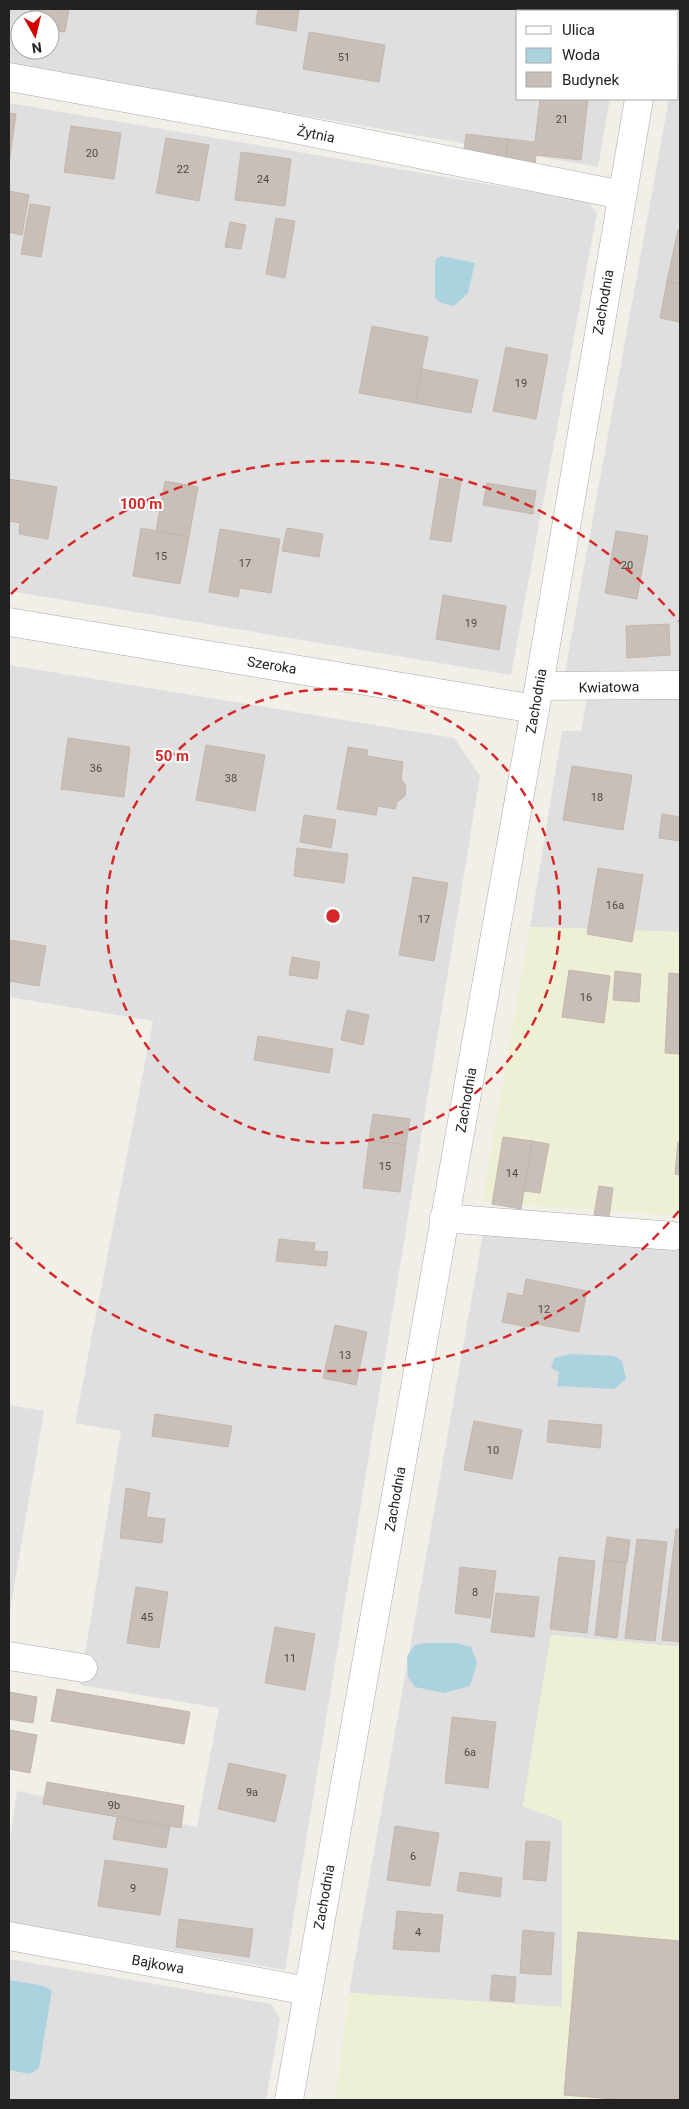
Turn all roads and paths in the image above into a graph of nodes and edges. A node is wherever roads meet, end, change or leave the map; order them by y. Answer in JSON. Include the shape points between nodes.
{"nodes":[{"id":1,"x":9,"y":77,"type":"edge"},
{"id":2,"x":639,"y":100,"type":"edge"},
{"id":3,"x":622,"y":195,"type":"junction"},
{"id":4,"x":9,"y":622,"type":"edge"},
{"id":5,"x":680,"y":685,"type":"edge"},
{"id":6,"x":537,"y":698,"type":"junction"},
{"id":7,"x":444,"y":1218,"type":"junction"},
{"id":8,"x":674,"y":1236,"type":"dead end"},
{"id":9,"x":9,"y":1656,"type":"edge"},
{"id":10,"x":83,"y":1668,"type":"dead end"},
{"id":11,"x":9,"y":1936,"type":"edge"},
{"id":12,"x":308,"y":1991,"type":"junction"},
{"id":13,"x":289,"y":2100,"type":"edge"}],
"edges":[{"from":1,"to":3,"type":"street","name":"Żytnia","via":[[269,124]]},
{"from":2,"to":3,"type":"street","name":"Zachodnia"},
{"from":3,"to":6,"type":"street","name":"Zachodnia"},
{"from":4,"to":6,"type":"street","name":"Szeroka"},
{"from":5,"to":6,"type":"street","name":"Kwiatowa"},
{"from":6,"to":7,"type":"street","name":"Zachodnia"},
{"from":7,"to":8,"type":"street"},
{"from":7,"to":12,"type":"street","name":"Zachodnia"},
{"from":9,"to":10,"type":"street"},
{"from":11,"to":12,"type":"street","name":"Bajkowa"},
{"from":12,"to":13,"type":"street","name":"Zachodnia"}]}
